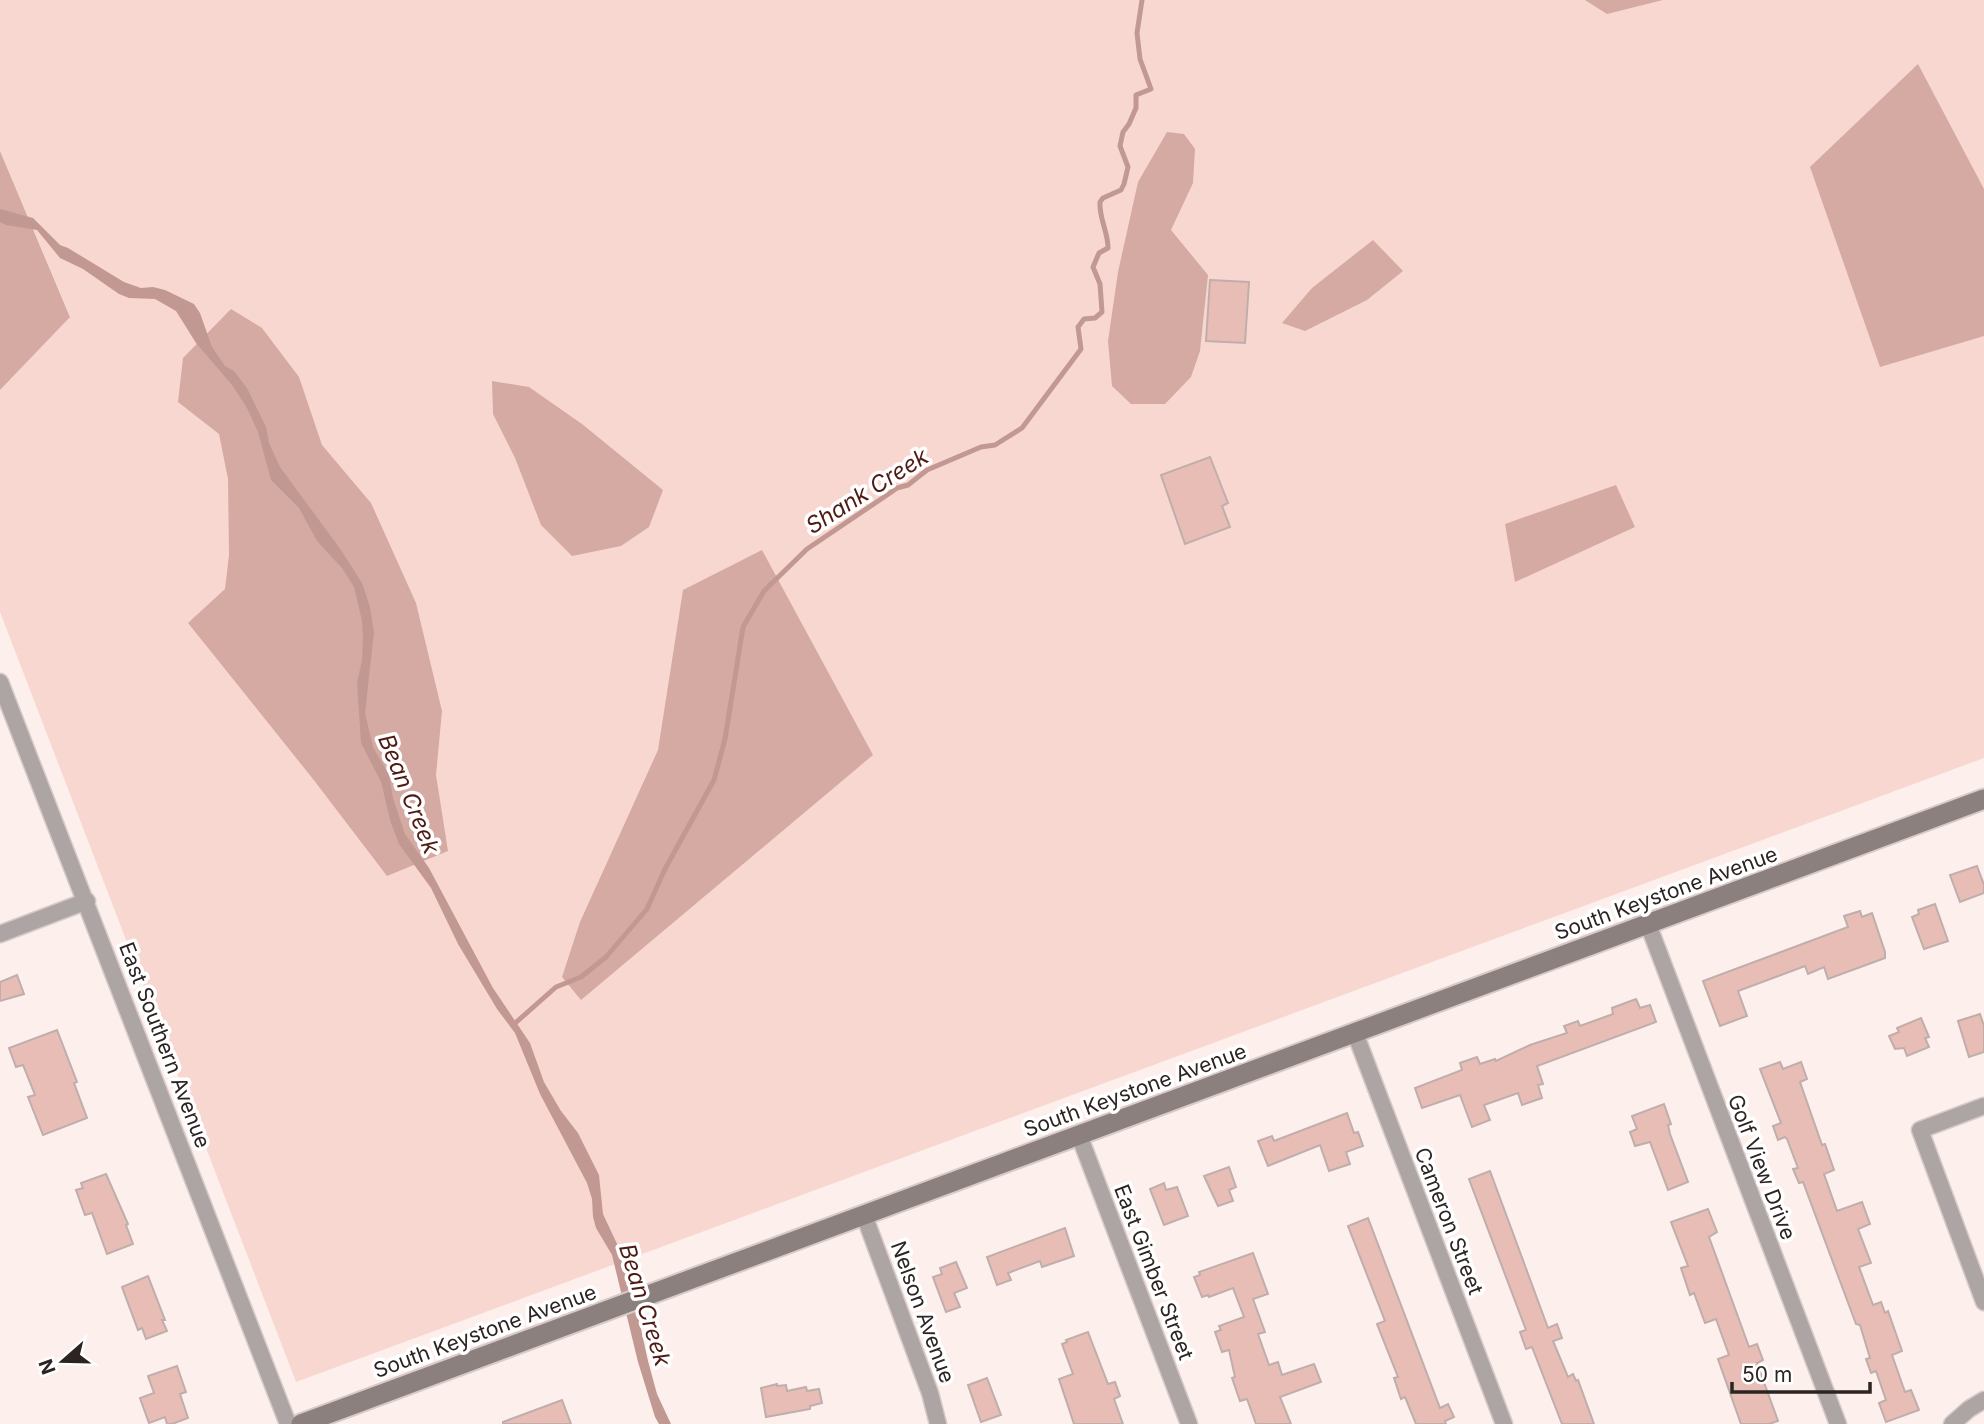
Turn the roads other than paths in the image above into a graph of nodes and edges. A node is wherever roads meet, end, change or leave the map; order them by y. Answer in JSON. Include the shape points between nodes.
{"nodes":[{"id":1,"x":0,"y":682,"type":"edge"},
{"id":2,"x":1984,"y":799,"type":"edge"},
{"id":3,"x":87,"y":901,"type":"junction"},
{"id":4,"x":1648,"y":924,"type":"junction"},
{"id":5,"x":0,"y":934,"type":"edge"},
{"id":6,"x":1355,"y":1033,"type":"junction"},
{"id":7,"x":1984,"y":1106,"type":"edge"},
{"id":8,"x":1079,"y":1135,"type":"junction"},
{"id":9,"x":864,"y":1215,"type":"junction"},
{"id":10,"x":1984,"y":1302,"type":"edge"},
{"id":11,"x":1984,"y":1400,"type":"edge"},
{"id":12,"x":288,"y":1424,"type":"edge"},
{"id":13,"x":301,"y":1424,"type":"edge"},
{"id":14,"x":938,"y":1424,"type":"edge"},
{"id":15,"x":1189,"y":1424,"type":"edge"},
{"id":16,"x":1504,"y":1424,"type":"edge"},
{"id":17,"x":1838,"y":1424,"type":"edge"},
{"id":18,"x":1952,"y":1424,"type":"edge"}],
"edges":[{"from":1,"to":3,"type":"street","name":"East Southern Avenue"},
{"from":2,"to":4,"type":"main road","name":"South Keystone Avenue"},
{"from":3,"to":5,"type":"street"},
{"from":3,"to":12,"type":"street","name":"East Southern Avenue"},
{"from":4,"to":6,"type":"main road","name":"South Keystone Avenue"},
{"from":4,"to":17,"type":"street","name":"Golf View Drive"},
{"from":6,"to":8,"type":"main road","name":"South Keystone Avenue"},
{"from":6,"to":16,"type":"street","name":"Cameron Street"},
{"from":7,"to":10,"type":"street","via":[[1920,1130]]},
{"from":8,"to":9,"type":"main road","name":"South Keystone Avenue"},
{"from":8,"to":15,"type":"street","name":"East Gimber Street"},
{"from":9,"to":13,"type":"main road","name":"South Keystone Avenue"},
{"from":9,"to":14,"type":"street","name":"Nelson Avenue"},
{"from":11,"to":18,"type":"street"}]}
